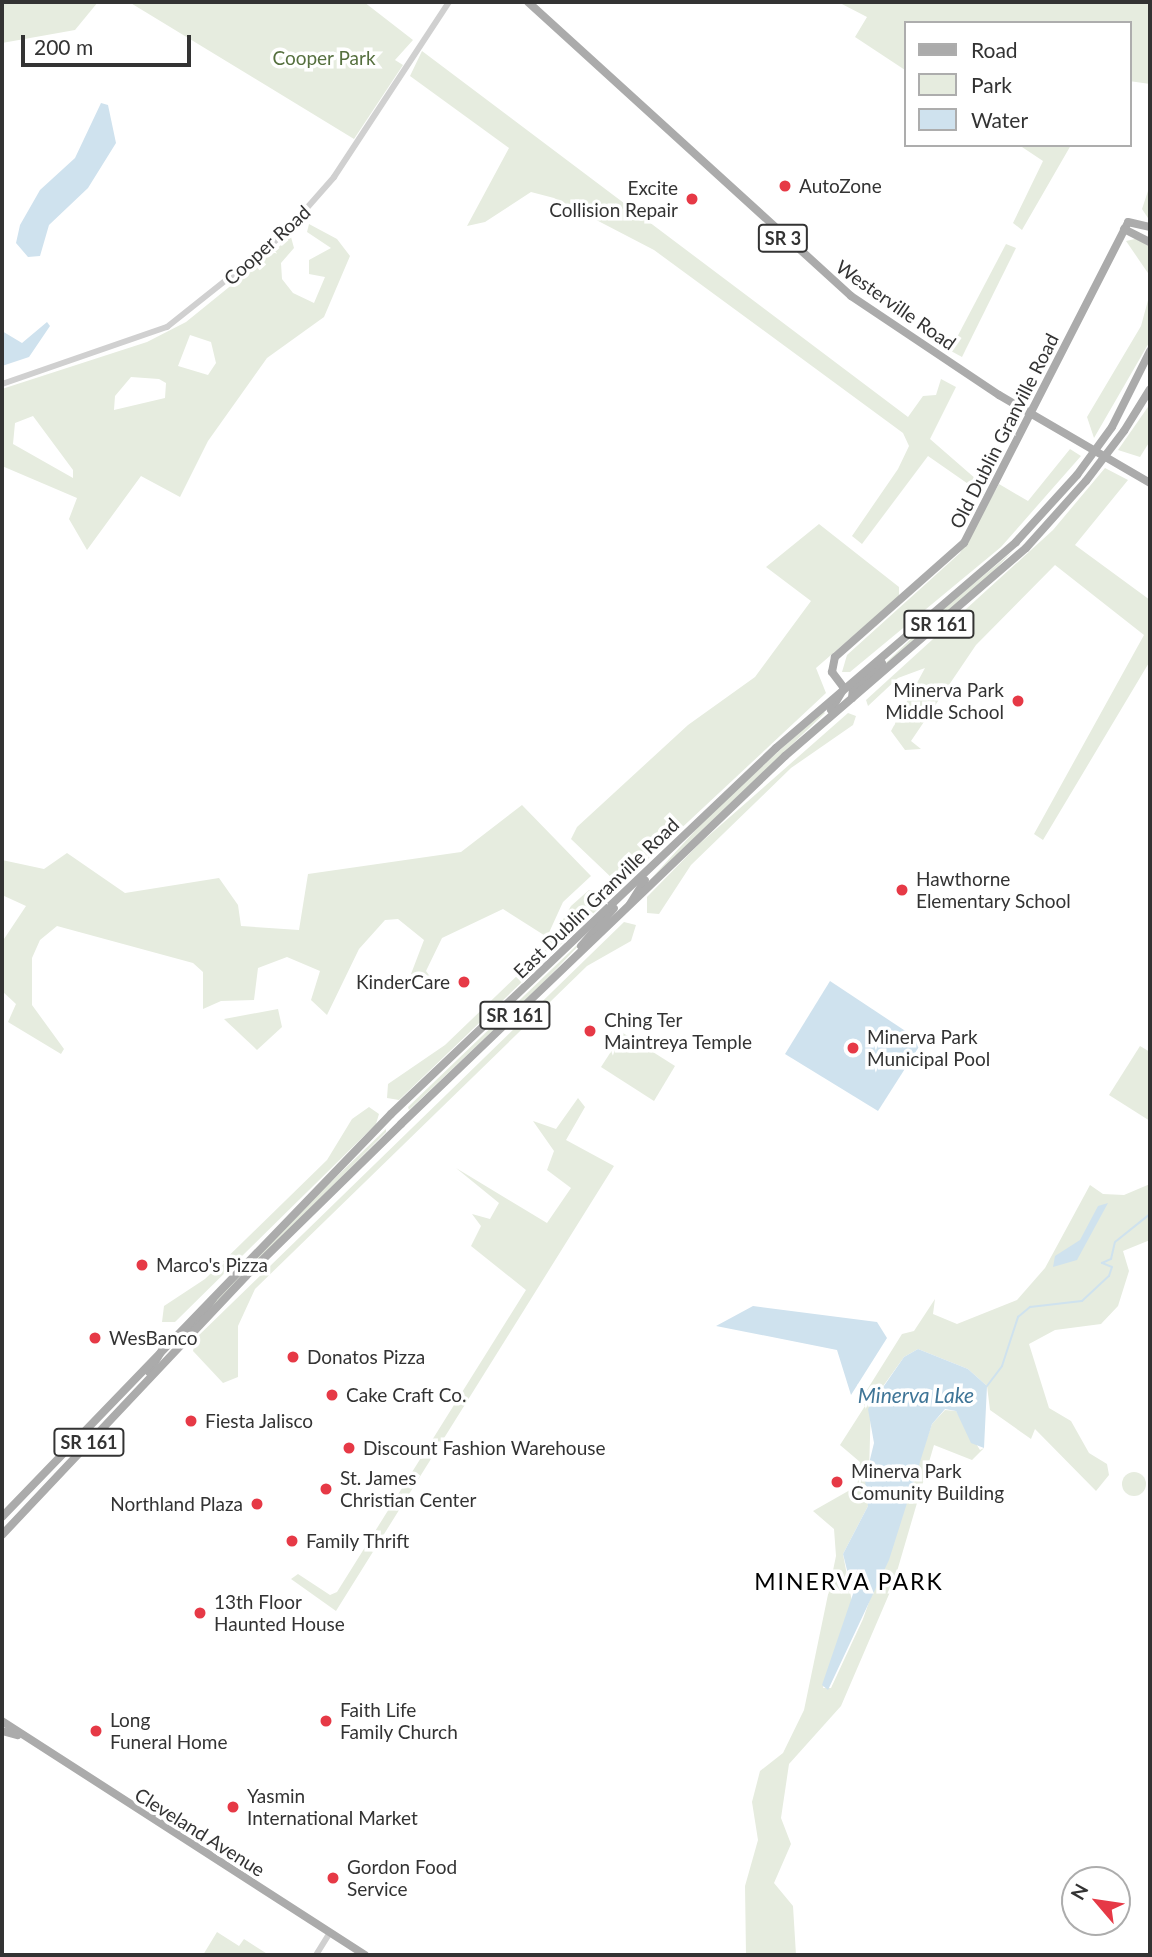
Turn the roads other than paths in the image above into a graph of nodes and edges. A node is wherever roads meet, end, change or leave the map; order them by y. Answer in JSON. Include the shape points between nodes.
{"nodes":[{"id":1,"x":449,"y":2,"type":"edge"},
{"id":2,"x":528,"y":2,"type":"edge"},
{"id":3,"x":1126,"y":226,"type":"junction"},
{"id":4,"x":1150,"y":227,"type":"edge"},
{"id":5,"x":1150,"y":242,"type":"edge"},
{"id":6,"x":1150,"y":351,"type":"edge"},
{"id":7,"x":1150,"y":364,"type":"edge"},
{"id":8,"x":2,"y":384,"type":"edge"},
{"id":9,"x":1150,"y":391,"type":"edge"},
{"id":10,"x":1031,"y":414,"type":"junction"},
{"id":11,"x":1112,"y":426,"type":"junction"},
{"id":12,"x":1150,"y":483,"type":"edge"},
{"id":13,"x":935,"y":612,"type":"junction"},
{"id":14,"x":844,"y":688,"type":"junction"},
{"id":15,"x":852,"y":698,"type":"junction"},
{"id":16,"x":793,"y":749,"type":"junction"},
{"id":17,"x":711,"y":810,"type":"junction"},
{"id":18,"x":619,"y":898,"type":"junction"},
{"id":19,"x":629,"y":907,"type":"junction"},
{"id":20,"x":550,"y":983,"type":"junction"},
{"id":21,"x":239,"y":1266,"type":"junction"},
{"id":22,"x":168,"y":1340,"type":"junction"},
{"id":23,"x":177,"y":1349,"type":"junction"},
{"id":24,"x":100,"y":1431,"type":"junction"},
{"id":25,"x":2,"y":1517,"type":"edge"},
{"id":26,"x":2,"y":1535,"type":"edge"},
{"id":27,"x":2,"y":1721,"type":"edge"},
{"id":28,"x":2,"y":1731,"type":"edge"},
{"id":29,"x":17,"y":1735,"type":"junction"},
{"id":30,"x":330,"y":1933,"type":"junction"},
{"id":31,"x":316,"y":1955,"type":"edge"},
{"id":32,"x":365,"y":1955,"type":"edge"}],
"edges":[{"from":1,"to":8,"type":"street","name":"Cooper Road","via":[[334,177],[284,234],[167,327]]},
{"from":2,"to":10,"type":"main road","name":"Westerville Road","number":"SR 3","via":[[851,296]]},
{"from":3,"to":4,"type":"main road"},
{"from":3,"to":5,"type":"main road"},
{"from":3,"to":10,"type":"main road","name":"Old Dublin Granville Road"},
{"from":6,"to":11,"type":"main road"},
{"from":7,"to":11,"type":"main road","name":"East Dublin Granville Road","number":"SR 161"},
{"from":9,"to":15,"type":"main road","name":"East Dublin Granville Road","number":"SR 161","bridge":true,"via":[[1062,511],[1026,548]]},
{"from":10,"to":12,"type":"main road","name":"Westerville Road","number":"SR 3"},
{"from":10,"to":14,"type":"main road","name":"Old Dublin Granville Road","via":[[964,543],[835,657],[832,672]]},
{"from":11,"to":13,"type":"main road","name":"East Dublin Granville Road","number":"SR 161","bridge":true,"via":[[1077,475],[1016,542]]},
{"from":13,"to":14,"type":"main road","name":"East Dublin Granville Road","number":"SR 161"},
{"from":13,"to":15,"type":"main road","via":[[853,689]]},
{"from":14,"to":16,"type":"main road","via":[[842,699]]},
{"from":14,"to":17,"type":"main road","name":"East Dublin Granville Road","number":"SR 161"},
{"from":15,"to":16,"type":"main road","name":"East Dublin Granville Road","number":"SR 161"},
{"from":16,"to":19,"type":"main road","name":"East Dublin Granville Road","number":"SR 161"},
{"from":17,"to":18,"type":"main road","name":"East Dublin Granville Road","number":"SR 161"},
{"from":17,"to":19,"type":"main road","via":[[635,891]]},
{"from":18,"to":20,"type":"main road"},
{"from":18,"to":21,"type":"main road","name":"East Dublin Granville Road","number":"SR 161"},
{"from":19,"to":20,"type":"main road","name":"East Dublin Granville Road","number":"SR 161"},
{"from":20,"to":23,"type":"main road","name":"East Dublin Granville Road","number":"SR 161"},
{"from":21,"to":22,"type":"main road","name":"East Dublin Granville Road","number":"SR 161"},
{"from":21,"to":23,"type":"main road"},
{"from":22,"to":24,"type":"main road","via":[[163,1356]]},
{"from":22,"to":25,"type":"main road","name":"East Dublin Granville Road","number":"SR 161"},
{"from":23,"to":24,"type":"main road","name":"East Dublin Granville Road","number":"SR 161"},
{"from":24,"to":26,"type":"main road","name":"East Dublin Granville Road","number":"SR 161"},
{"from":27,"to":29,"type":"main road","name":"Cleveland Avenue"},
{"from":28,"to":29,"type":"main road","name":"Cleveland Avenue"},
{"from":29,"to":30,"type":"main road","name":"Cleveland Avenue"},
{"from":30,"to":31,"type":"street"},
{"from":30,"to":32,"type":"main road","name":"Cleveland Avenue"}]}
